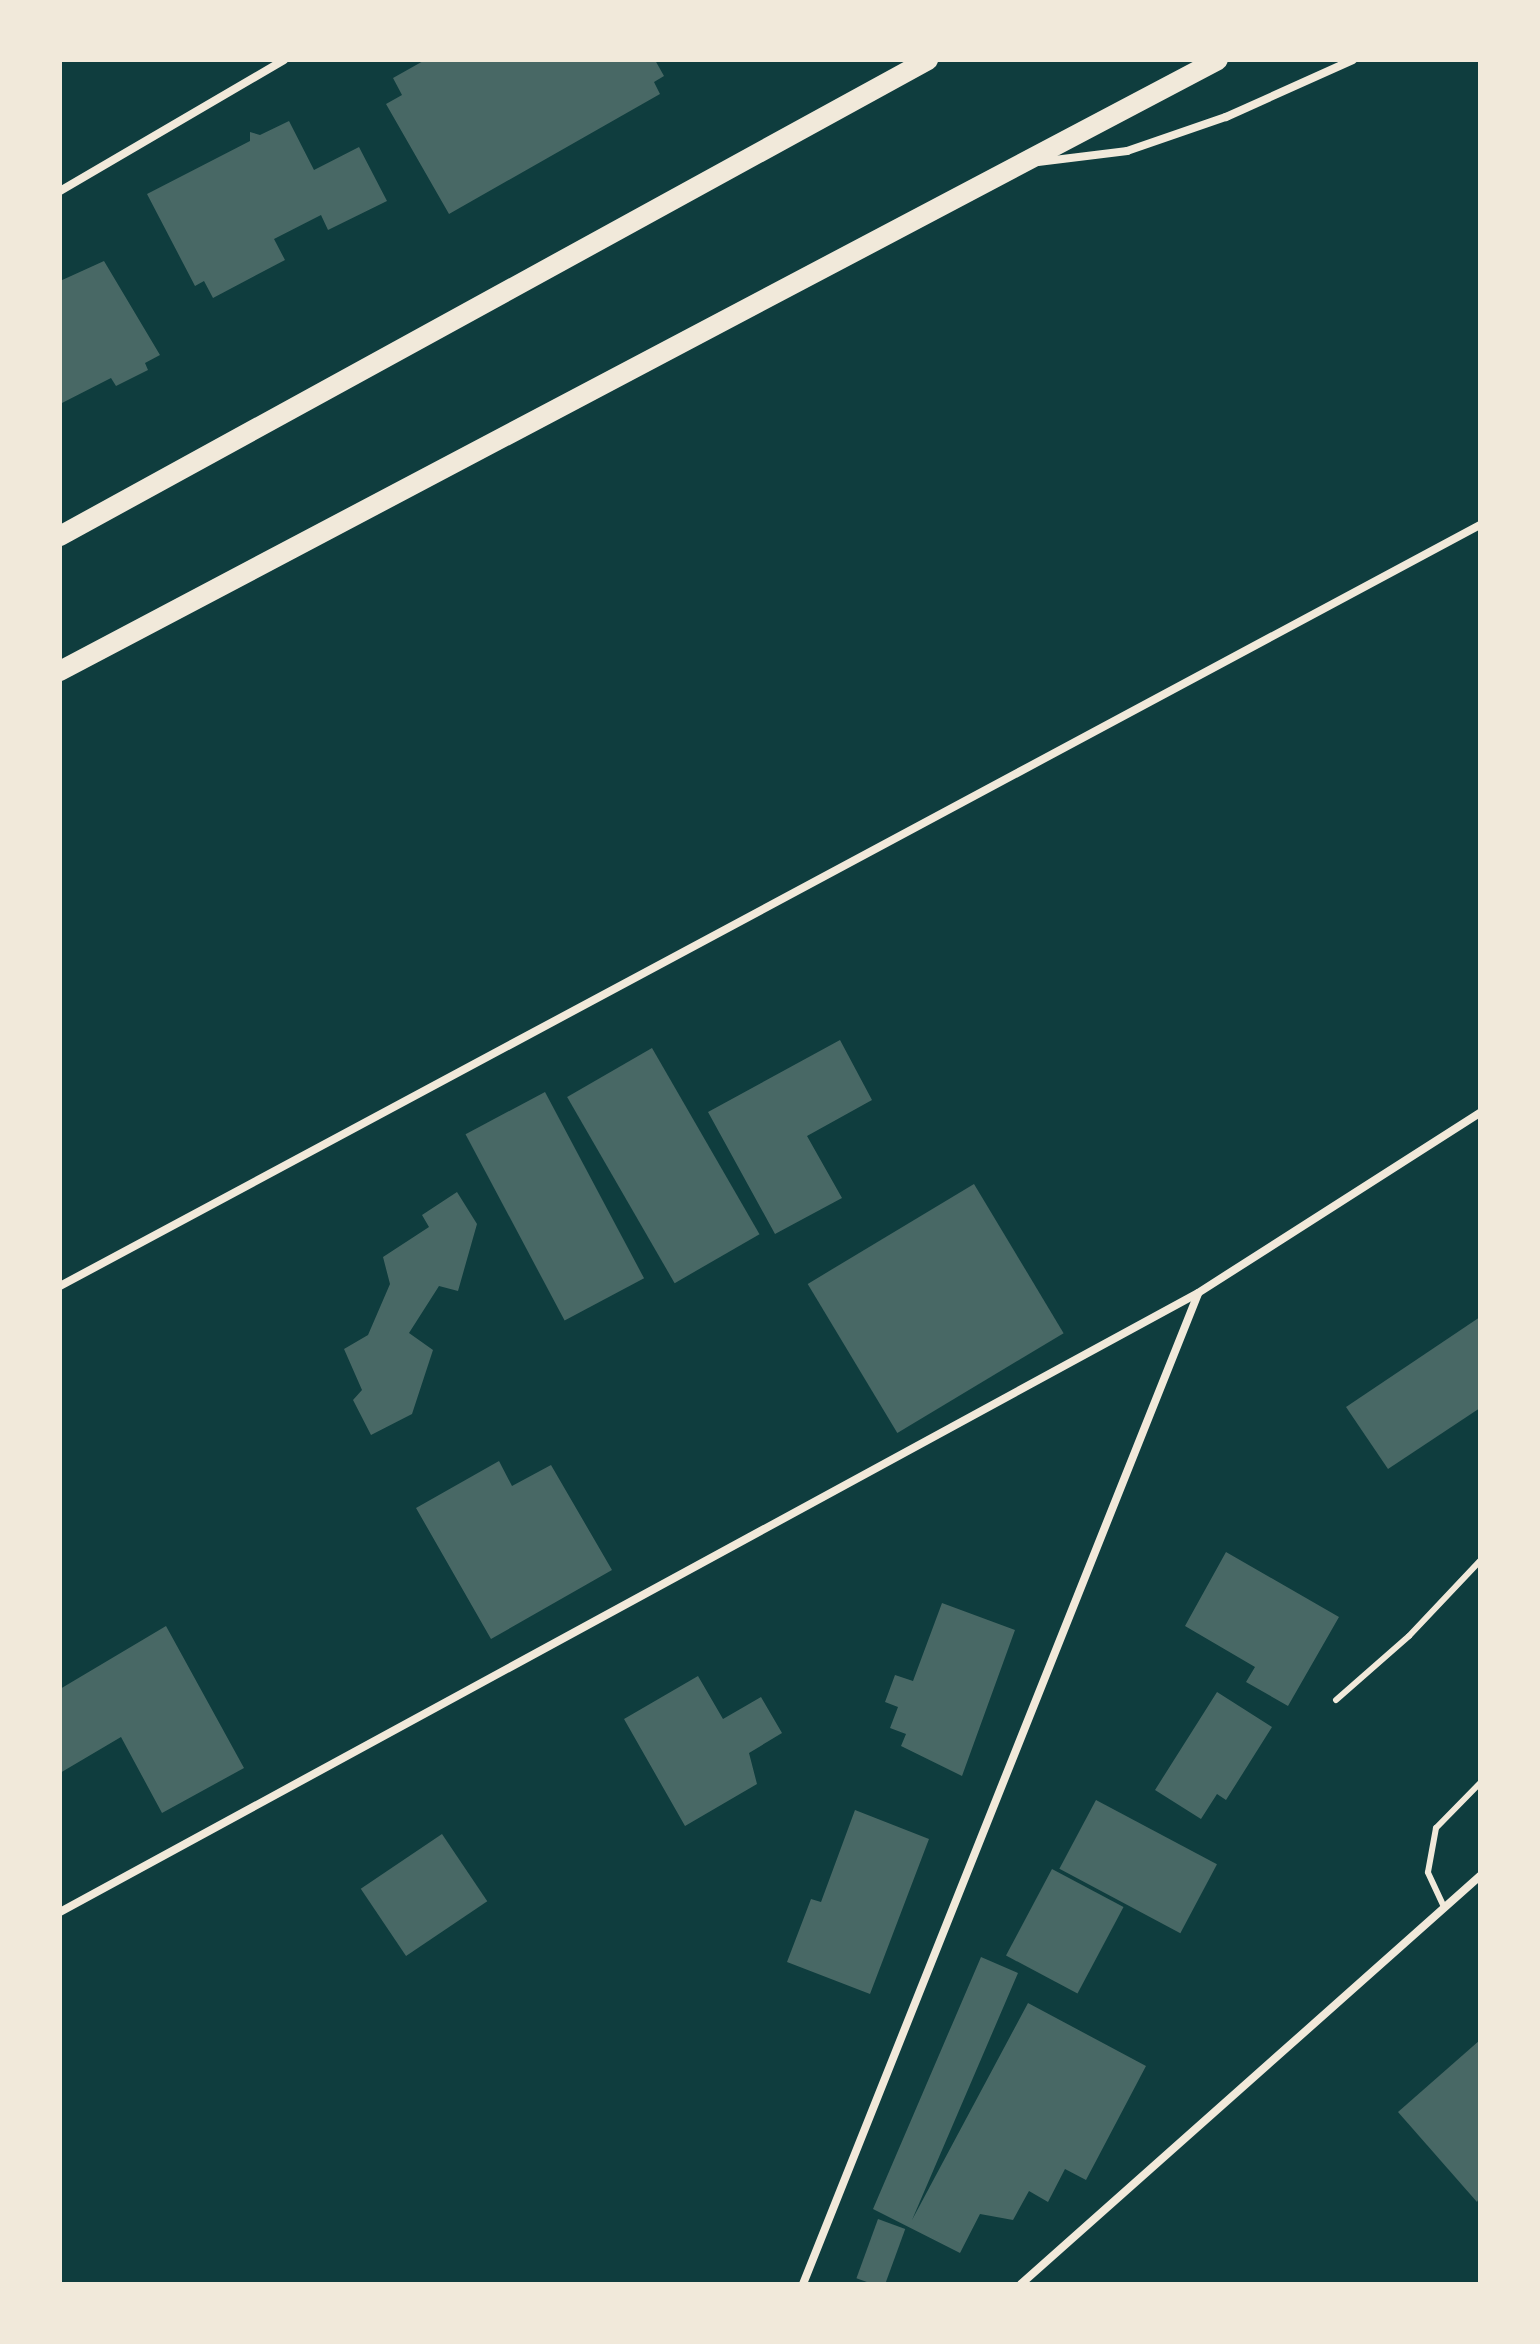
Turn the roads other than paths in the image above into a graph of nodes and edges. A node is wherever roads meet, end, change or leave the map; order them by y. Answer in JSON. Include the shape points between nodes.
{"nodes":[{"id":1,"x":284,"y":60,"type":"edge"},
{"id":2,"x":928,"y":60,"type":"edge"},
{"id":3,"x":1218,"y":60,"type":"edge"},
{"id":4,"x":1353,"y":60,"type":"edge"},
{"id":5,"x":1021,"y":164,"type":"junction"},
{"id":6,"x":60,"y":191,"type":"edge"},
{"id":7,"x":1480,"y":525,"type":"edge"},
{"id":8,"x":60,"y":536,"type":"edge"},
{"id":9,"x":60,"y":671,"type":"edge"},
{"id":10,"x":1480,"y":1113,"type":"edge"},
{"id":11,"x":60,"y":1286,"type":"edge"},
{"id":12,"x":1198,"y":1293,"type":"junction"},
{"id":13,"x":1480,"y":1561,"type":"edge"},
{"id":14,"x":1336,"y":1700,"type":"dead end"},
{"id":15,"x":1480,"y":1783,"type":"edge"},
{"id":16,"x":1480,"y":1876,"type":"edge"},
{"id":17,"x":1444,"y":1907,"type":"junction"},
{"id":18,"x":60,"y":1912,"type":"edge"},
{"id":19,"x":803,"y":2284,"type":"edge"},
{"id":20,"x":1021,"y":2284,"type":"edge"}],
"edges":[{"from":1,"to":6,"type":"street"},
{"from":2,"to":8,"type":"main road"},
{"from":3,"to":5,"type":"main road"},
{"from":4,"to":5,"type":"street","via":[[1226,117],[1127,151]]},
{"from":5,"to":9,"type":"main road"},
{"from":7,"to":11,"type":"street"},
{"from":10,"to":12,"type":"street"},
{"from":12,"to":18,"type":"street"},
{"from":12,"to":19,"type":"street"},
{"from":13,"to":14,"type":"lane","via":[[1409,1636]]},
{"from":15,"to":17,"type":"lane","via":[[1436,1828],[1428,1872]]},
{"from":16,"to":17,"type":"street"},
{"from":17,"to":20,"type":"street"}]}
